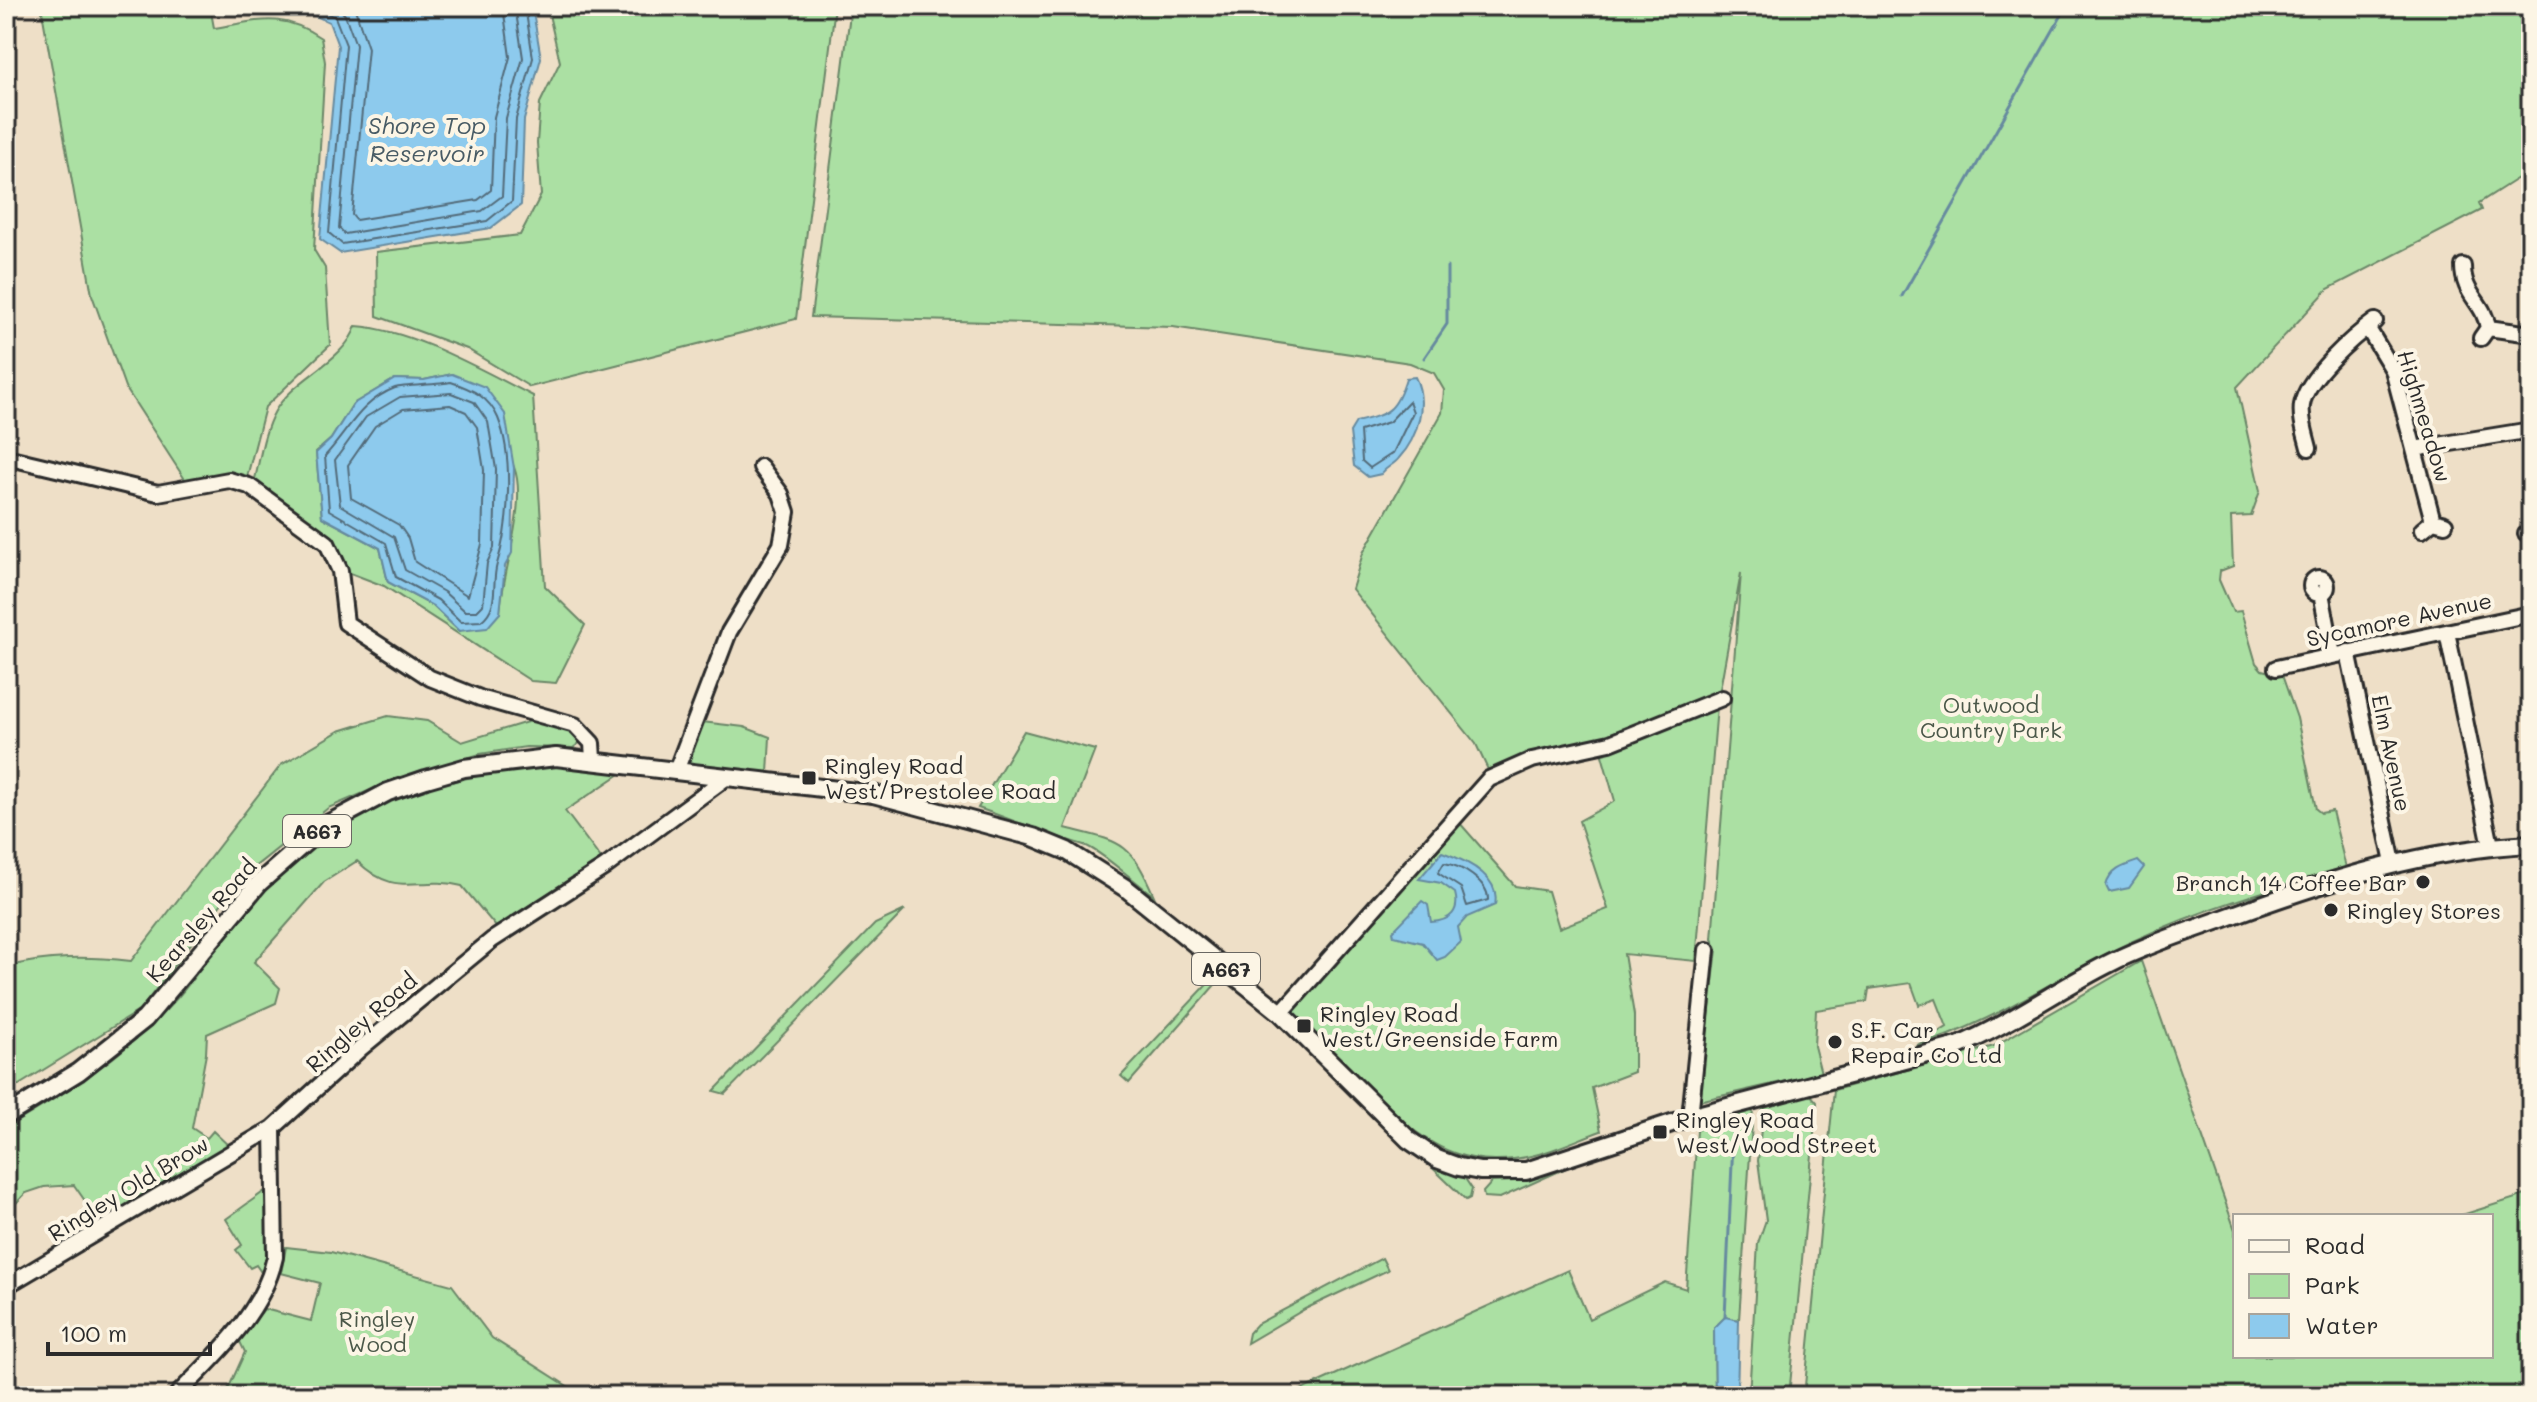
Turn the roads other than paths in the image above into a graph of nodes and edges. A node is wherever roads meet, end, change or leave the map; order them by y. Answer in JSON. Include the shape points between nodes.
{"nodes":[{"id":1,"x":2463,"y":266,"type":"dead end"},
{"id":2,"x":2531,"y":334,"type":"edge"},
{"id":3,"x":2531,"y":430,"type":"edge"},
{"id":4,"x":2308,"y":448,"type":"dead end"},
{"id":5,"x":2414,"y":449,"type":"junction"},
{"id":6,"x":6,"y":457,"type":"edge"},
{"id":7,"x":761,"y":467,"type":"dead end"},
{"id":8,"x":2433,"y":525,"type":"dead end"},
{"id":9,"x":2321,"y":593,"type":"dead end"},
{"id":10,"x":2531,"y":614,"type":"edge"},
{"id":11,"x":2447,"y":632,"type":"junction"},
{"id":12,"x":2341,"y":654,"type":"junction"},
{"id":13,"x":2276,"y":668,"type":"dead end"},
{"id":14,"x":1722,"y":698,"type":"dead end"},
{"id":15,"x":593,"y":759,"type":"junction"},
{"id":16,"x":676,"y":771,"type":"junction"},
{"id":17,"x":727,"y":777,"type":"junction"},
{"id":18,"x":2531,"y":844,"type":"edge"},
{"id":19,"x":2491,"y":846,"type":"junction"},
{"id":20,"x":2393,"y":863,"type":"junction"},
{"id":21,"x":1707,"y":950,"type":"dead end"},
{"id":22,"x":1281,"y":1013,"type":"junction"},
{"id":23,"x":6,"y":1116,"type":"edge"},
{"id":24,"x":1690,"y":1117,"type":"junction"},
{"id":25,"x":273,"y":1128,"type":"junction"},
{"id":26,"x":6,"y":1286,"type":"edge"},
{"id":27,"x":176,"y":1396,"type":"edge"}],
"edges":[{"from":1,"to":2,"type":"street","via":[[2459,283],[2481,305],[2485,333]]},
{"from":3,"to":5,"type":"street"},
{"from":4,"to":5,"type":"street","name":"Highmeadow","via":[[2297,403],[2347,343],[2371,324],[2393,370]]},
{"from":5,"to":8,"type":"street","name":"Highmeadow"},
{"from":6,"to":15,"type":"street","via":[[158,493],[229,480],[249,486],[327,543],[340,571],[346,623],[430,678],[575,725],[592,743]]},
{"from":7,"to":16,"type":"street","via":[[787,512],[781,545],[729,632]]},
{"from":9,"to":12,"type":"street","name":"Elm Avenue"},
{"from":10,"to":11,"type":"street","name":"Sycamore Avenue"},
{"from":11,"to":12,"type":"street","name":"Sycamore Avenue"},
{"from":11,"to":19,"type":"street"},
{"from":12,"to":13,"type":"street","name":"Sycamore Avenue"},
{"from":12,"to":20,"type":"street","name":"Elm Avenue"},
{"from":14,"to":22,"type":"street","via":[[1610,743],[1532,760],[1489,779]]},
{"from":15,"to":16,"type":"main road","name":"Kearsley Road","number":"A667"},
{"from":15,"to":23,"type":"main road","name":"Kearsley Road","number":"A667","via":[[543,758],[464,768],[388,792],[324,826],[259,883],[145,1019],[78,1072]]},
{"from":16,"to":17,"type":"main road","name":"Kearsley Road","number":"A667"},
{"from":17,"to":22,"type":"main road","number":"A667","via":[[909,802],[1067,851],[1127,889]]},
{"from":17,"to":25,"type":"street","name":"Ringley Road","via":[[605,867],[492,940]]},
{"from":18,"to":19,"type":"main road","number":"A667"},
{"from":19,"to":20,"type":"main road","number":"A667"},
{"from":20,"to":24,"type":"main road","number":"A667","via":[[2134,952],[1958,1046]]},
{"from":21,"to":24,"type":"street"},
{"from":22,"to":24,"type":"main road","number":"A667","via":[[1409,1140],[1459,1167],[1526,1171]]},
{"from":25,"to":26,"type":"street","name":"Ringley Old Brow"},
{"from":25,"to":27,"type":"street","via":[[271,1274],[239,1328]]}]}
